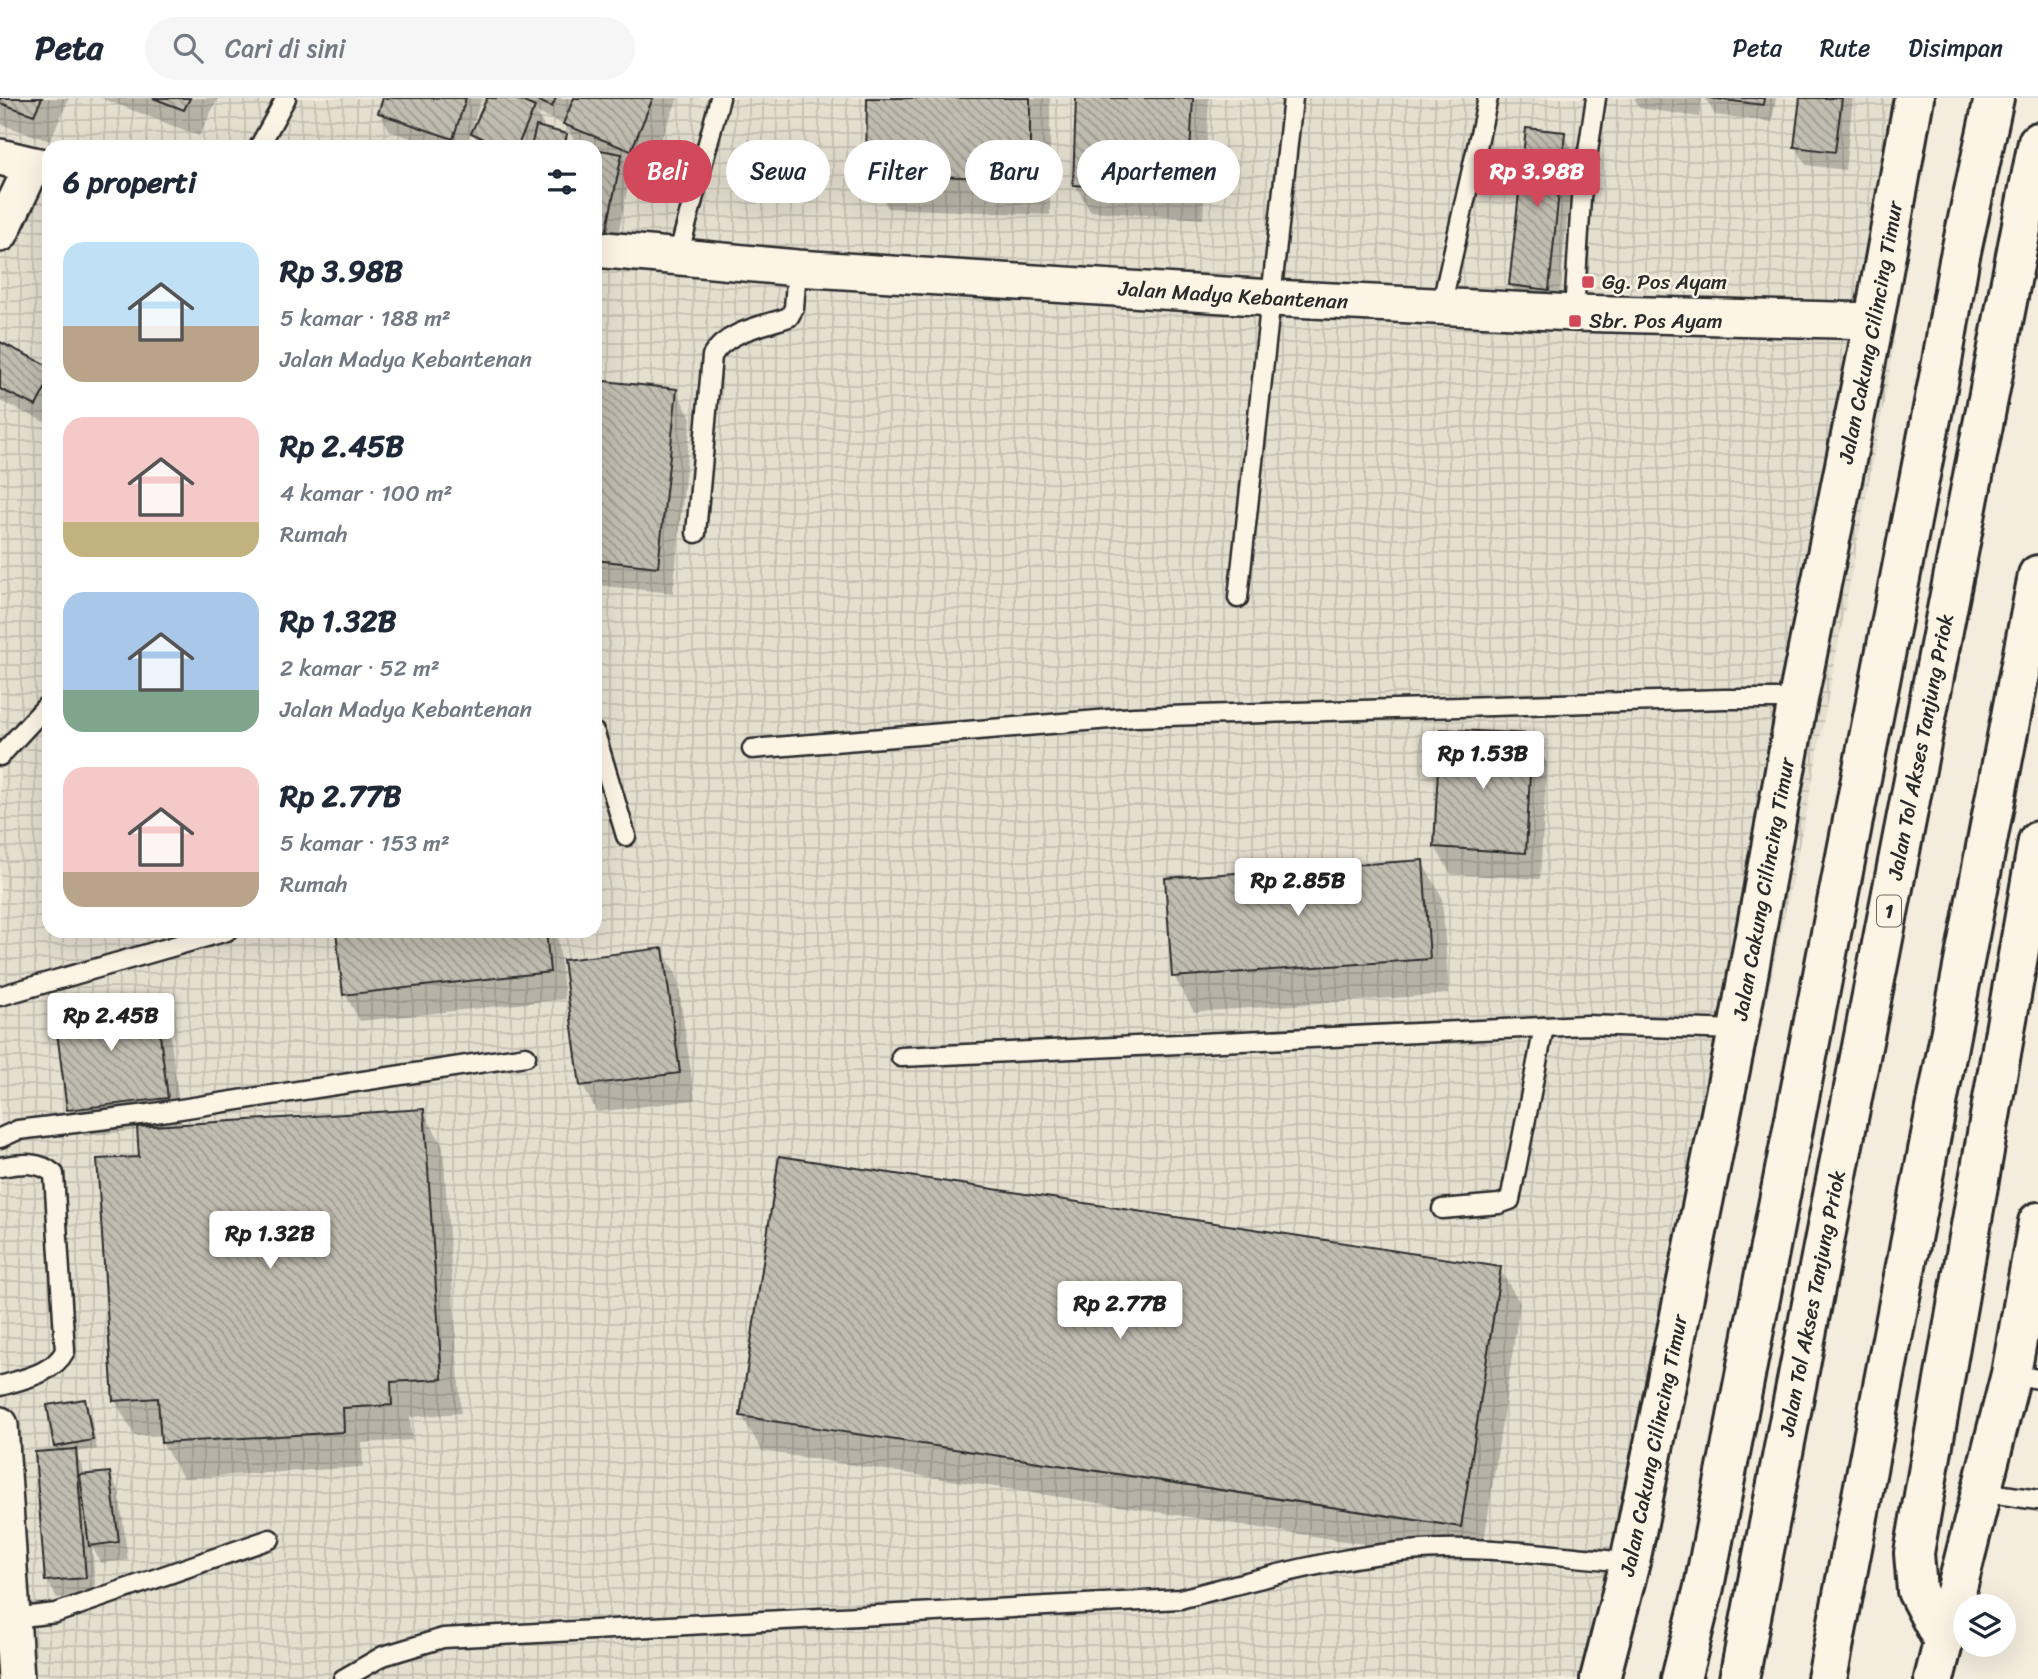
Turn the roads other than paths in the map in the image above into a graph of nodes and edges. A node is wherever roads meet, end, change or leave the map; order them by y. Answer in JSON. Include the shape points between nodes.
{"nodes":[{"id":1,"x":286,"y":98,"type":"edge"},
{"id":2,"x":720,"y":98,"type":"edge"},
{"id":3,"x":1293,"y":98,"type":"edge"},
{"id":4,"x":1488,"y":98,"type":"edge"},
{"id":5,"x":1596,"y":98,"type":"edge"},
{"id":6,"x":1914,"y":98,"type":"edge"},
{"id":7,"x":1993,"y":98,"type":"edge"},
{"id":8,"x":264,"y":140,"type":"edge"},
{"id":9,"x":2038,"y":142,"type":"edge"},
{"id":10,"x":0,"y":157,"type":"edge"},
{"id":11,"x":41,"y":167,"type":"edge"},
{"id":12,"x":0,"y":234,"type":"edge"},
{"id":13,"x":602,"y":250,"type":"edge"},
{"id":14,"x":678,"y":256,"type":"junction"},
{"id":15,"x":797,"y":268,"type":"junction"},
{"id":16,"x":1272,"y":298,"type":"junction"},
{"id":17,"x":1441,"y":307,"type":"junction"},
{"id":18,"x":1574,"y":313,"type":"junction"},
{"id":19,"x":1874,"y":321,"type":"junction"},
{"id":20,"x":696,"y":533,"type":"dead end"},
{"id":21,"x":2038,"y":575,"type":"edge"},
{"id":22,"x":1238,"y":598,"type":"dead end"},
{"id":23,"x":1798,"y":699,"type":"junction"},
{"id":24,"x":42,"y":711,"type":"edge"},
{"id":25,"x":752,"y":749,"type":"dead end"},
{"id":26,"x":0,"y":756,"type":"edge"},
{"id":27,"x":602,"y":756,"type":"edge"},
{"id":28,"x":626,"y":836,"type":"dead end"},
{"id":29,"x":2038,"y":841,"type":"edge"},
{"id":30,"x":203,"y":938,"type":"edge"},
{"id":31,"x":0,"y":996,"type":"edge"},
{"id":32,"x":1544,"y":1027,"type":"junction"},
{"id":33,"x":1738,"y":1030,"type":"junction"},
{"id":34,"x":526,"y":1056,"type":"dead end"},
{"id":35,"x":901,"y":1057,"type":"dead end"},
{"id":36,"x":0,"y":1138,"type":"edge"},
{"id":37,"x":0,"y":1167,"type":"edge"},
{"id":38,"x":1442,"y":1209,"type":"dead end"},
{"id":39,"x":2038,"y":1222,"type":"edge"},
{"id":40,"x":2024,"y":1377,"type":"edge"},
{"id":41,"x":0,"y":1386,"type":"edge"},
{"id":42,"x":0,"y":1425,"type":"edge"},
{"id":43,"x":1983,"y":1492,"type":"junction"},
{"id":44,"x":2038,"y":1500,"type":"edge"},
{"id":45,"x":3,"y":1520,"type":"edge"},
{"id":46,"x":270,"y":1539,"type":"dead end"},
{"id":47,"x":1630,"y":1563,"type":"junction"},
{"id":48,"x":13,"y":1618,"type":"junction"},
{"id":49,"x":1943,"y":1641,"type":"junction"},
{"id":50,"x":16,"y":1679,"type":"edge"},
{"id":51,"x":343,"y":1679,"type":"edge"},
{"id":52,"x":1600,"y":1679,"type":"edge"},
{"id":53,"x":1681,"y":1679,"type":"edge"},
{"id":54,"x":1739,"y":1679,"type":"edge"},
{"id":55,"x":1827,"y":1679,"type":"edge"},
{"id":56,"x":1934,"y":1679,"type":"edge"}],
"edges":[{"from":1,"to":8,"type":"lane"},
{"from":2,"to":14,"type":"lane"},
{"from":3,"to":16,"type":"lane"},
{"from":4,"to":17,"type":"lane"},
{"from":5,"to":18,"type":"lane","via":[[1581,198]]},
{"from":6,"to":19,"type":"highway","name":"Jalan Cakung Cilincing Timur"},
{"from":7,"to":53,"type":"highway","via":[[1704,1587]]},
{"from":9,"to":54,"type":"highway","name":"Jalan Tol Akses Tanjung Priok","number":"1"},
{"from":10,"to":11,"type":"street"},
{"from":11,"to":12,"type":"street"},
{"from":13,"to":14,"type":"street","name":"Jalan Madya Kebantenan"},
{"from":14,"to":15,"type":"street","name":"Jalan Madya Kebantenan"},
{"from":15,"to":16,"type":"street","name":"Jalan Madya Kebantenan"},
{"from":15,"to":20,"type":"lane","via":[[789,317],[733,336],[719,344],[712,356]]},
{"from":16,"to":17,"type":"street","name":"Jalan Madya Kebantenan"},
{"from":16,"to":22,"type":"lane"},
{"from":17,"to":18,"type":"street","name":"Jalan Madya Kebantenan"},
{"from":18,"to":19,"type":"street","name":"Jalan Madya Kebantenan"},
{"from":19,"to":23,"type":"highway","name":"Jalan Cakung Cilincing Timur"},
{"from":21,"to":55,"type":"highway"},
{"from":23,"to":25,"type":"lane","via":[[1133,717]]},
{"from":23,"to":33,"type":"highway","name":"Jalan Cakung Cilincing Timur"},
{"from":24,"to":26,"type":"lane"},
{"from":27,"to":28,"type":"lane"},
{"from":29,"to":49,"type":"highway","via":[[1914,1553],[1917,1591]]},
{"from":30,"to":31,"type":"lane"},
{"from":32,"to":33,"type":"lane"},
{"from":32,"to":35,"type":"lane"},
{"from":32,"to":38,"type":"lane","via":[[1510,1200]]},
{"from":33,"to":47,"type":"highway","name":"Jalan Cakung Cilincing Timur"},
{"from":34,"to":36,"type":"lane","via":[[18,1130]]},
{"from":37,"to":41,"type":"lane","via":[[45,1166],[54,1174],[65,1351],[60,1361],[38,1375]]},
{"from":39,"to":40,"type":"highway"},
{"from":40,"to":43,"type":"highway"},
{"from":42,"to":45,"type":"street"},
{"from":43,"to":44,"type":"lane"},
{"from":43,"to":49,"type":"highway"},
{"from":45,"to":48,"type":"street"},
{"from":46,"to":48,"type":"lane","via":[[56,1613]]},
{"from":47,"to":51,"type":"lane","via":[[1468,1549],[1371,1556],[1180,1599],[443,1638],[383,1656]]},
{"from":47,"to":52,"type":"highway","name":"Jalan Cakung Cilincing Timur"},
{"from":48,"to":50,"type":"street"},
{"from":49,"to":56,"type":"highway"}]}
